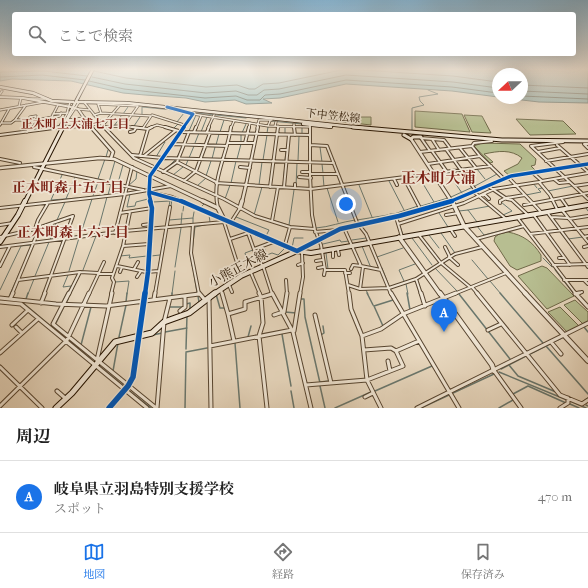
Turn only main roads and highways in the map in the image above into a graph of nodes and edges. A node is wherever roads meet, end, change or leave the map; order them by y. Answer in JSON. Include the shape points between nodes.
{"nodes":[{"id":1,"x":6,"y":88,"type":"edge"},
{"id":2,"x":83,"y":88,"type":"edge"},
{"id":3,"x":77,"y":101,"type":"junction"},
{"id":4,"x":71,"y":102,"type":"road end"},
{"id":5,"x":290,"y":120,"type":"junction"},
{"id":6,"x":346,"y":127,"type":"junction"},
{"id":7,"x":383,"y":131,"type":"junction"},
{"id":8,"x":434,"y":136,"type":"junction"},
{"id":9,"x":588,"y":141,"type":"edge"},
{"id":10,"x":588,"y":205,"type":"edge"},
{"id":11,"x":2,"y":237,"type":"edge"},
{"id":12,"x":0,"y":242,"type":"edge"},
{"id":13,"x":56,"y":408,"type":"edge"}],
"edges":[{"from":1,"to":4,"type":"main road","via":[[33,93],[57,102]]},
{"from":2,"to":3,"type":"main road"},
{"from":3,"to":5,"type":"main road","name":"下中笠松線","via":[[127,103]]},
{"from":3,"to":11,"type":"main road","via":[[13,223]]},
{"from":5,"to":6,"type":"main road","name":"下中笠松線"},
{"from":5,"to":6,"type":"main road","via":[[310,126]]},
{"from":6,"to":7,"type":"main road","name":"下中笠松線"},
{"from":7,"to":8,"type":"main road","name":"下中笠松線"},
{"from":7,"to":8,"type":"main road","via":[[408,136],[411,139]]},
{"from":8,"to":9,"type":"main road","name":"下中笠松線","via":[[492,141]]},
{"from":10,"to":13,"type":"main road","name":"小熊正木線","via":[[335,249],[302,253],[297,251],[241,276],[189,313],[164,322],[152,333],[115,342]]},
{"from":11,"to":12,"type":"main road"}]}
